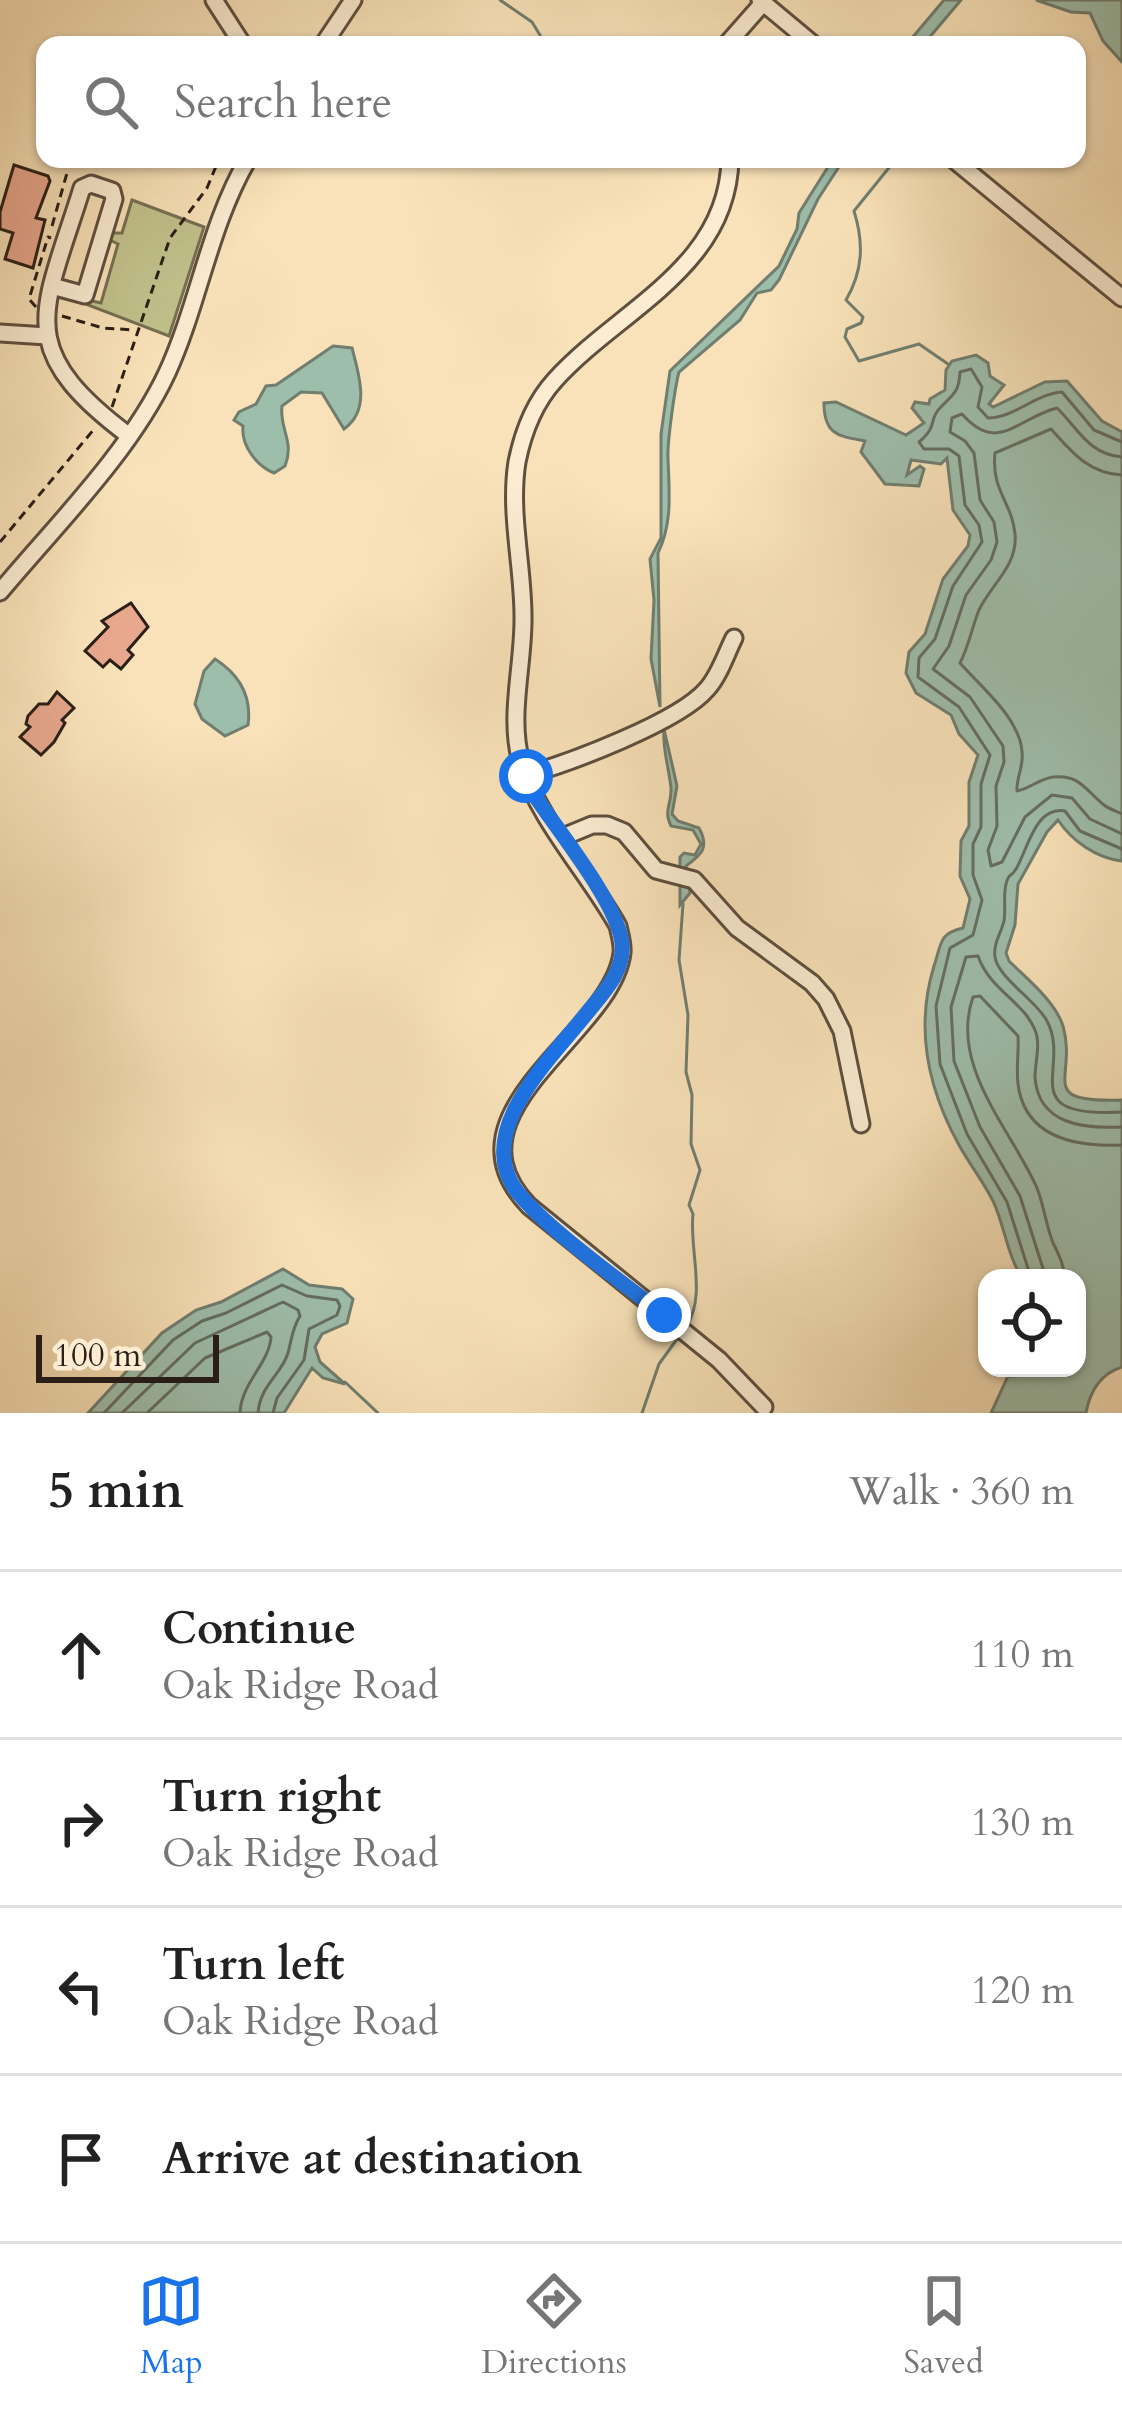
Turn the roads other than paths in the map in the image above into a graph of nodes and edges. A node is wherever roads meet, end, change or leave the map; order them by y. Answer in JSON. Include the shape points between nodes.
{"nodes":[{"id":1,"x":214,"y":0,"type":"edge"},
{"id":2,"x":353,"y":0,"type":"edge"},
{"id":3,"x":762,"y":2,"type":"edge"},
{"id":4,"x":237,"y":36,"type":"edge"},
{"id":5,"x":329,"y":36,"type":"edge"},
{"id":6,"x":734,"y":36,"type":"edge"},
{"id":7,"x":803,"y":36,"type":"edge"},
{"id":8,"x":244,"y":168,"type":"edge"},
{"id":9,"x":728,"y":168,"type":"edge"},
{"id":10,"x":964,"y":168,"type":"edge"},
{"id":11,"x":52,"y":286,"type":"junction"},
{"id":12,"x":1122,"y":298,"type":"edge"},
{"id":13,"x":0,"y":333,"type":"edge"},
{"id":14,"x":47,"y":336,"type":"junction"},
{"id":15,"x":128,"y":435,"type":"junction"},
{"id":16,"x":0,"y":592,"type":"edge"},
{"id":17,"x":734,"y":638,"type":"dead end"},
{"id":18,"x":526,"y":776,"type":"junction"},
{"id":19,"x":562,"y":838,"type":"junction"},
{"id":20,"x":861,"y":1124,"type":"dead end"},
{"id":21,"x":764,"y":1407,"type":"dead end"}],
"edges":[{"from":1,"to":4,"type":"street"},
{"from":2,"to":5,"type":"street"},
{"from":3,"to":6,"type":"street"},
{"from":3,"to":7,"type":"street"},
{"from":8,"to":15,"type":"street","via":[[166,374]]},
{"from":9,"to":18,"type":"street","via":[[710,233],[662,290],[554,381],[526,429],[517,465],[524,620],[517,732]]},
{"from":10,"to":12,"type":"street"},
{"from":11,"to":11,"type":"street","via":[[82,188],[112,191],[85,296]]},
{"from":11,"to":14,"type":"street"},
{"from":13,"to":14,"type":"street"},
{"from":14,"to":15,"type":"street","via":[[69,384]]},
{"from":15,"to":16,"type":"street"},
{"from":17,"to":18,"type":"street","via":[[709,687],[684,709]]},
{"from":18,"to":19,"type":"street"},
{"from":19,"to":20,"type":"street","via":[[592,825],[624,832],[656,870],[706,893],[736,928],[812,983],[842,1031]]},
{"from":19,"to":21,"type":"street","via":[[618,926],[623,949],[611,983],[515,1109],[503,1148],[510,1181],[529,1206],[719,1360]]}]}
